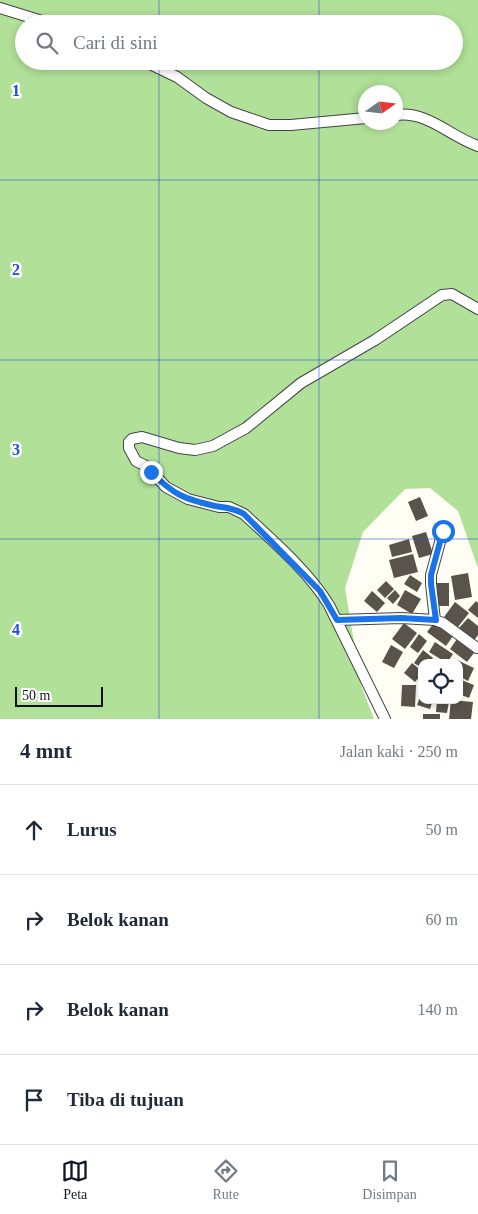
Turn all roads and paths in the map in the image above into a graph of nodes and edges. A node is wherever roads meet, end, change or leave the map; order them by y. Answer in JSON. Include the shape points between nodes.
{"nodes":[{"id":1,"x":0,"y":8,"type":"edge"},
{"id":2,"x":26,"y":15,"type":"edge"},
{"id":3,"x":163,"y":70,"type":"edge"},
{"id":4,"x":403,"y":114,"type":"edge"},
{"id":5,"x":358,"y":119,"type":"edge"},
{"id":6,"x":478,"y":146,"type":"edge"},
{"id":7,"x":478,"y":309,"type":"edge"},
{"id":8,"x":443,"y":531,"type":"dead end"},
{"id":9,"x":337,"y":620,"type":"junction"},
{"id":10,"x":436,"y":620,"type":"junction"},
{"id":11,"x":477,"y":648,"type":"edge"},
{"id":12,"x":385,"y":719,"type":"edge"}],
"edges":[{"from":1,"to":2,"type":"street"},
{"from":3,"to":5,"type":"street","via":[[231,112],[269,125]]},
{"from":4,"to":6,"type":"street","via":[[440,124],[464,141]]},
{"from":7,"to":9,"type":"street","via":[[452,294],[442,295],[375,340],[301,383],[246,428],[213,446],[195,450],[179,448],[142,437],[129,442],[136,461],[146,466],[166,487],[188,500],[229,507],[244,514],[320,591]]},
{"from":8,"to":10,"type":"street","via":[[431,575]]},
{"from":9,"to":10,"type":"street"},
{"from":9,"to":12,"type":"street"},
{"from":10,"to":11,"type":"street"}]}
